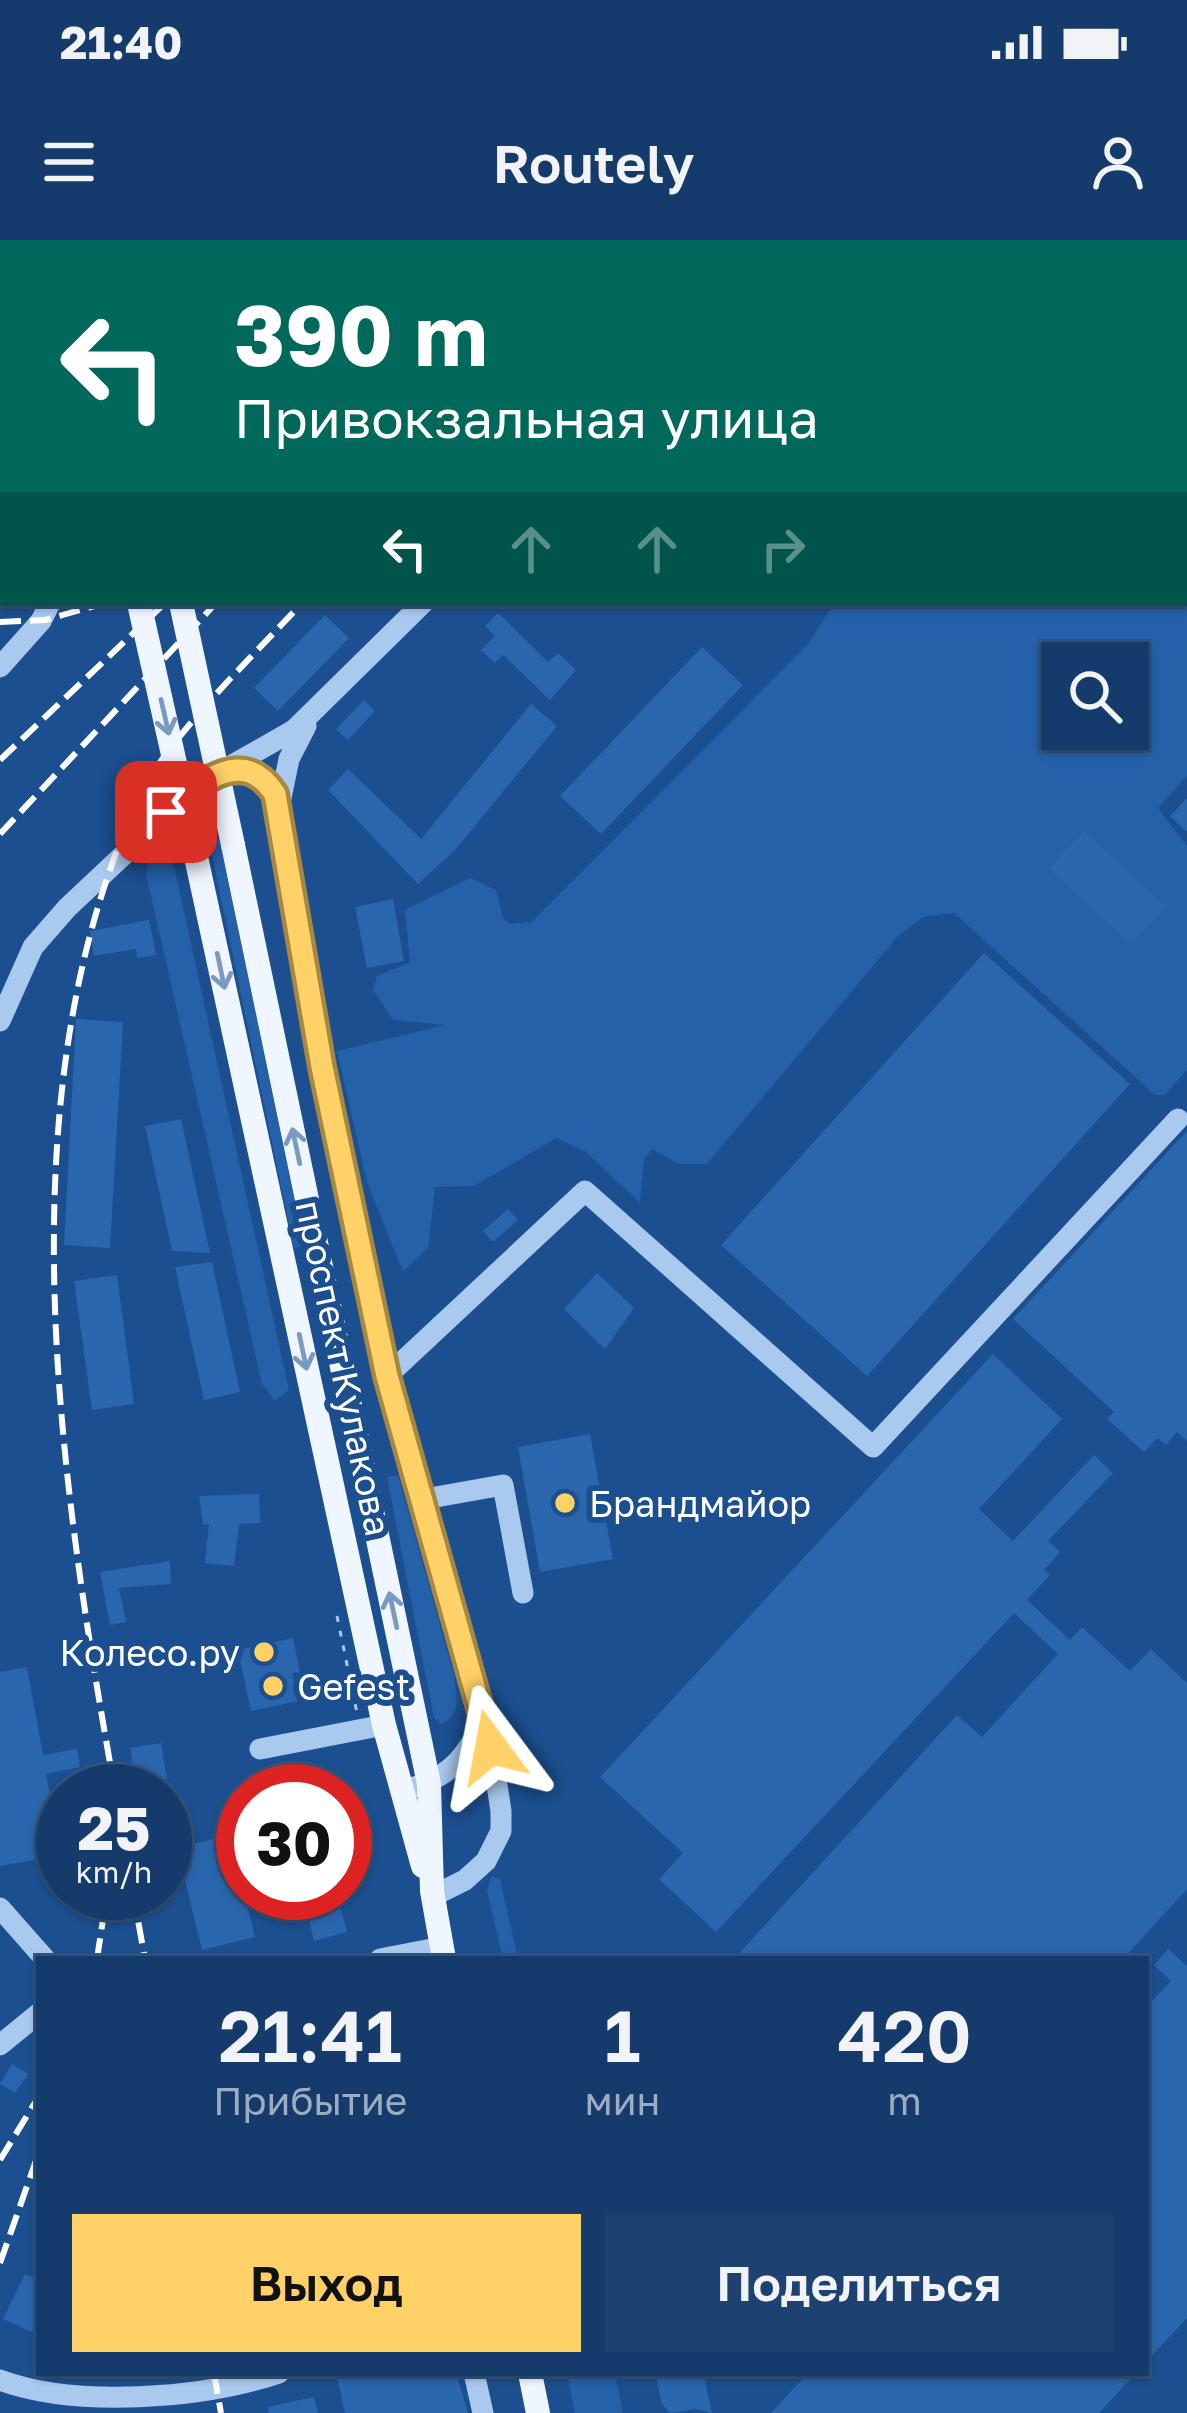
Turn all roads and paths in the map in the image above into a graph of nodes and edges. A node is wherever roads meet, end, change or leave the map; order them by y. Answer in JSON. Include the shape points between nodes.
{"nodes":[{"id":1,"x":48,"y":606,"type":"edge"},
{"id":2,"x":140,"y":606,"type":"edge"},
{"id":3,"x":182,"y":606,"type":"edge"},
{"id":4,"x":420,"y":606,"type":"edge"},
{"id":5,"x":0,"y":667,"type":"edge"},
{"id":6,"x":316,"y":712,"type":"junction"},
{"id":7,"x":218,"y":772,"type":"junction"},
{"id":8,"x":279,"y":810,"type":"junction"},
{"id":9,"x":0,"y":1022,"type":"edge"},
{"id":10,"x":1178,"y":1119,"type":"dead end"},
{"id":11,"x":387,"y":1376,"type":"junction"},
{"id":12,"x":419,"y":1500,"type":"junction"},
{"id":13,"x":523,"y":1593,"type":"dead end"},
{"id":14,"x":486,"y":1715,"type":"junction"},
{"id":15,"x":384,"y":1725,"type":"junction"},
{"id":16,"x":260,"y":1749,"type":"dead end"},
{"id":17,"x":429,"y":1784,"type":"junction"},
{"id":18,"x":401,"y":1791,"type":"junction"},
{"id":19,"x":432,"y":1893,"type":"junction"},
{"id":20,"x":0,"y":1908,"type":"edge"},
{"id":21,"x":443,"y":1953,"type":"edge"},
{"id":22,"x":42,"y":1956,"type":"edge"},
{"id":23,"x":412,"y":1956,"type":"edge"},
{"id":24,"x":36,"y":2015,"type":"edge"},
{"id":25,"x":0,"y":2045,"type":"edge"},
{"id":26,"x":476,"y":2376,"type":"edge"},
{"id":27,"x":531,"y":2376,"type":"edge"},
{"id":28,"x":274,"y":2378,"type":"edge"},
{"id":29,"x":0,"y":2380,"type":"edge"},
{"id":30,"x":191,"y":2390,"type":"junction"},
{"id":31,"x":194,"y":2413,"type":"edge"},
{"id":32,"x":483,"y":2413,"type":"edge"},
{"id":33,"x":538,"y":2413,"type":"edge"}],
"edges":[{"from":1,"to":5,"type":"street"},
{"from":2,"to":15,"type":"main road","name":"проспект Кулакова","one_way":true,"bridge":true},
{"from":17,"to":3,"type":"main road","name":"проспект Кулакова","one_way":true,"bridge":true},
{"from":4,"to":6,"type":"street"},
{"from":6,"to":7,"type":"street"},
{"from":6,"to":8,"type":"street","via":[[289,759]]},
{"from":7,"to":8,"type":"street","via":[[258,775]]},
{"from":7,"to":9,"type":"street","via":[[50,925]]},
{"from":8,"to":11,"type":"street"},
{"from":10,"to":11,"type":"street","via":[[873,1447],[585,1191]]},
{"from":11,"to":12,"type":"street"},
{"from":12,"to":13,"type":"street","via":[[503,1485]]},
{"from":12,"to":14,"type":"street"},
{"from":14,"to":17,"type":"street","via":[[460,1763]]},
{"from":14,"to":19,"type":"street","via":[[501,1832],[465,1880]]},
{"from":15,"to":16,"type":"street"},
{"from":15,"to":18,"type":"main road","name":"проспект Кулакова"},
{"from":17,"to":18,"type":"street"},
{"from":17,"to":19,"type":"main road","name":"проспект Кулакова"},
{"from":18,"to":19,"type":"main road","name":"проспект Кулакова"},
{"from":19,"to":21,"type":"main road","name":"проспект Кулакова"},
{"from":20,"to":22,"type":"street"},
{"from":21,"to":23,"type":"street"},
{"from":24,"to":25,"type":"street"},
{"from":26,"to":32,"type":"street"},
{"from":27,"to":33,"type":"main road"},
{"from":28,"to":30,"type":"street"},
{"from":29,"to":30,"type":"street","via":[[90,2398]]},
{"from":30,"to":31,"type":"street"}]}
